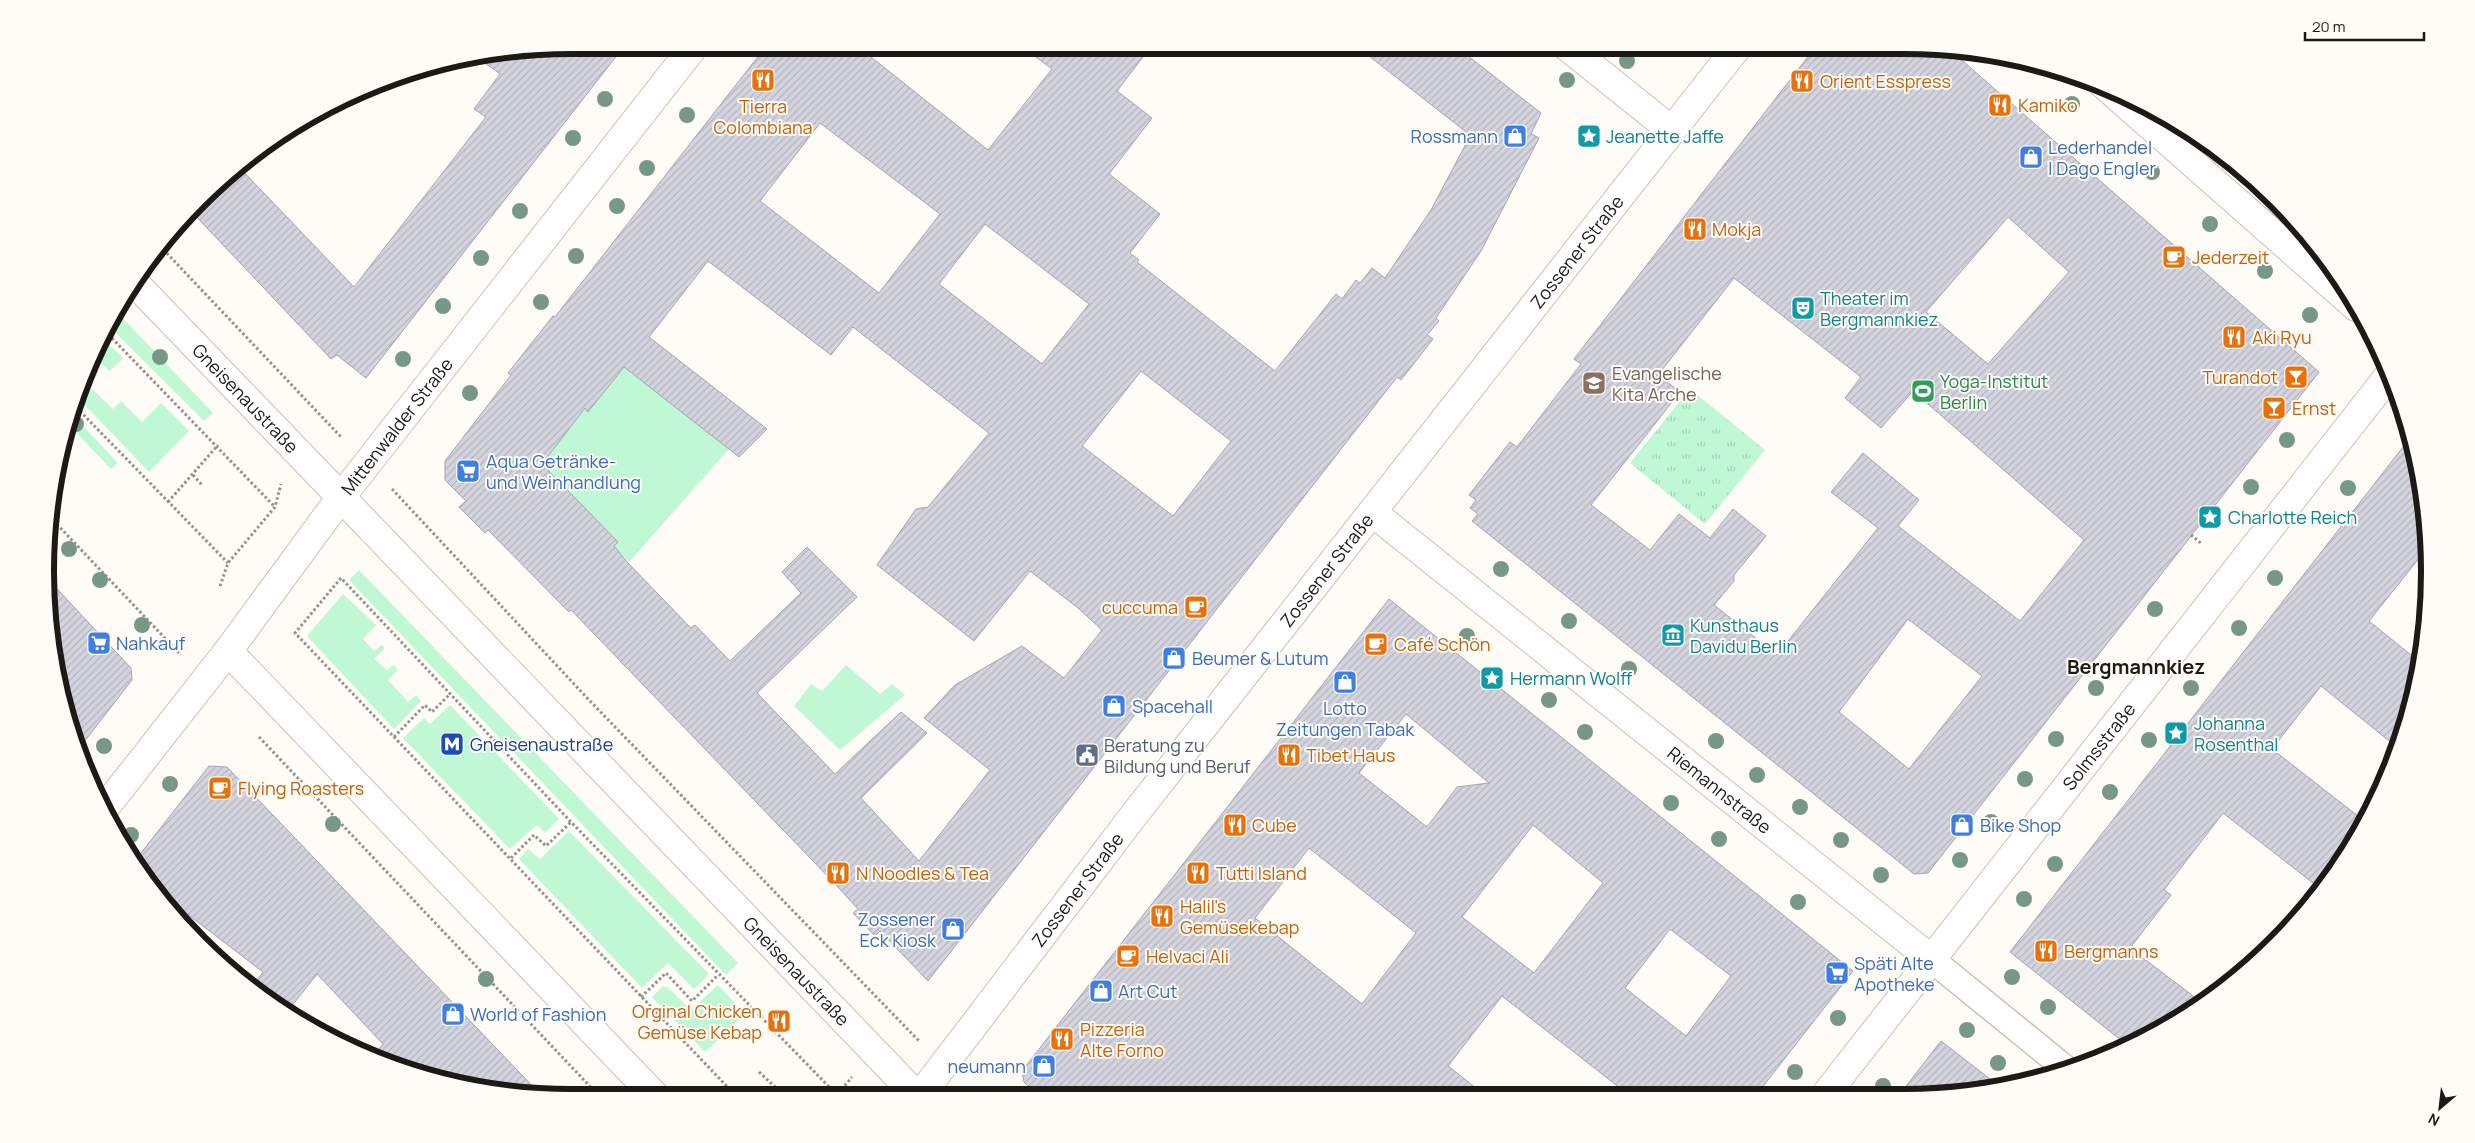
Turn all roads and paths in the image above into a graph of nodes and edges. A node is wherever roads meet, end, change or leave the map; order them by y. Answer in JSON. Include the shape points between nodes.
{"nodes":[{"id":1,"x":688,"y":54,"type":"edge"},
{"id":2,"x":1577,"y":54,"type":"edge"},
{"id":3,"x":1732,"y":54,"type":"edge"},
{"id":4,"x":2134,"y":108,"type":"edge"},
{"id":5,"x":1671,"y":130,"type":"junction"},
{"id":6,"x":165,"y":251,"type":"edge"},
{"id":7,"x":139,"y":287,"type":"edge"},
{"id":8,"x":2339,"y":291,"type":"edge"},
{"id":9,"x":110,"y":337,"type":"edge"},
{"id":10,"x":2385,"y":381,"type":"edge"},
{"id":11,"x":79,"y":411,"type":"edge"},
{"id":12,"x":341,"y":436,"type":"dead end"},
{"id":13,"x":218,"y":445,"type":"junction"},
{"id":14,"x":193,"y":475,"type":"junction"},
{"id":15,"x":282,"y":479,"type":"dead end"},
{"id":16,"x":203,"y":486,"type":"dead end"},
{"id":17,"x":341,"y":497,"type":"junction"},
{"id":18,"x":168,"y":502,"type":"junction"},
{"id":19,"x":275,"y":507,"type":"junction"},
{"id":20,"x":1372,"y":512,"type":"junction"},
{"id":21,"x":417,"y":516,"type":"dead end"},
{"id":22,"x":56,"y":524,"type":"edge"},
{"id":23,"x":2191,"y":535,"type":"dead end"},
{"id":24,"x":2202,"y":544,"type":"dead end"},
{"id":25,"x":228,"y":563,"type":"junction"},
{"id":26,"x":220,"y":586,"type":"dead end"},
{"id":27,"x":158,"y":630,"type":"dead end"},
{"id":28,"x":228,"y":650,"type":"junction"},
{"id":29,"x":449,"y":695,"type":"junction"},
{"id":30,"x":256,"y":734,"type":"dead end"},
{"id":31,"x":394,"y":737,"type":"junction"},
{"id":32,"x":109,"y":803,"type":"edge"},
{"id":33,"x":571,"y":822,"type":"junction"},
{"id":34,"x":511,"y":858,"type":"junction"},
{"id":35,"x":1931,"y":959,"type":"junction"},
{"id":36,"x":718,"y":975,"type":"junction"},
{"id":37,"x":641,"y":997,"type":"junction"},
{"id":38,"x":896,"y":1018,"type":"dead end"},
{"id":39,"x":2062,"y":1065,"type":"edge"},
{"id":40,"x":760,"y":1072,"type":"dead end"},
{"id":41,"x":855,"y":1072,"type":"dead end"},
{"id":42,"x":592,"y":1089,"type":"edge"},
{"id":43,"x":648,"y":1089,"type":"edge"},
{"id":44,"x":728,"y":1089,"type":"edge"},
{"id":45,"x":778,"y":1089,"type":"edge"},
{"id":46,"x":829,"y":1089,"type":"edge"},
{"id":47,"x":842,"y":1089,"type":"edge"},
{"id":48,"x":911,"y":1089,"type":"edge"},
{"id":49,"x":925,"y":1089,"type":"edge"},
{"id":50,"x":1830,"y":1089,"type":"edge"}],
"edges":[{"from":1,"to":17,"type":"street","name":"Mittenwalder Straße"},
{"from":2,"to":5,"type":"street"},
{"from":3,"to":5,"type":"street","name":"Zossener Straße"},
{"from":4,"to":8,"type":"street"},
{"from":5,"to":20,"type":"street","name":"Zossener Straße"},
{"from":6,"to":12,"type":"path"},
{"from":7,"to":17,"type":"street","name":"Gneisenaustraße"},
{"from":9,"to":13,"type":"path"},
{"from":10,"to":35,"type":"street","name":"Solmsstraße"},
{"from":11,"to":18,"type":"path"},
{"from":13,"to":14,"type":"path"},
{"from":13,"to":19,"type":"path"},
{"from":14,"to":16,"type":"path"},
{"from":14,"to":18,"type":"path"},
{"from":15,"to":19,"type":"path"},
{"from":17,"to":28,"type":"street","name":"Mittenwalder Straße"},
{"from":17,"to":48,"type":"street","name":"Gneisenaustraße"},
{"from":18,"to":25,"type":"path"},
{"from":19,"to":25,"type":"path"},
{"from":20,"to":35,"type":"street","name":"Riemannstraße"},
{"from":20,"to":49,"type":"street","name":"Zossener Straße"},
{"from":21,"to":38,"type":"path","via":[[589,700]]},
{"from":22,"to":27,"type":"path"},
{"from":23,"to":24,"type":"path"},
{"from":25,"to":26,"type":"path"},
{"from":28,"to":32,"type":"street","name":"Mittenwalder Straße"},
{"from":28,"to":43,"type":"street"},
{"from":29,"to":31,"type":"path","via":[[432,712],[425,705]]},
{"from":29,"to":31,"type":"path","via":[[341,578],[295,633]]},
{"from":29,"to":33,"type":"path"},
{"from":30,"to":42,"type":"path"},
{"from":31,"to":34,"type":"path"},
{"from":33,"to":34,"type":"path","via":[[546,846],[534,835]]},
{"from":33,"to":36,"type":"path"},
{"from":34,"to":37,"type":"path"},
{"from":35,"to":39,"type":"street","name":"Riemannstraße"},
{"from":35,"to":50,"type":"street","name":"Solmsstraße"},
{"from":36,"to":37,"type":"path","via":[[692,1001],[666,974]]},
{"from":36,"to":46,"type":"path"},
{"from":37,"to":44,"type":"path"},
{"from":40,"to":45,"type":"path"},
{"from":41,"to":47,"type":"path"}]}
